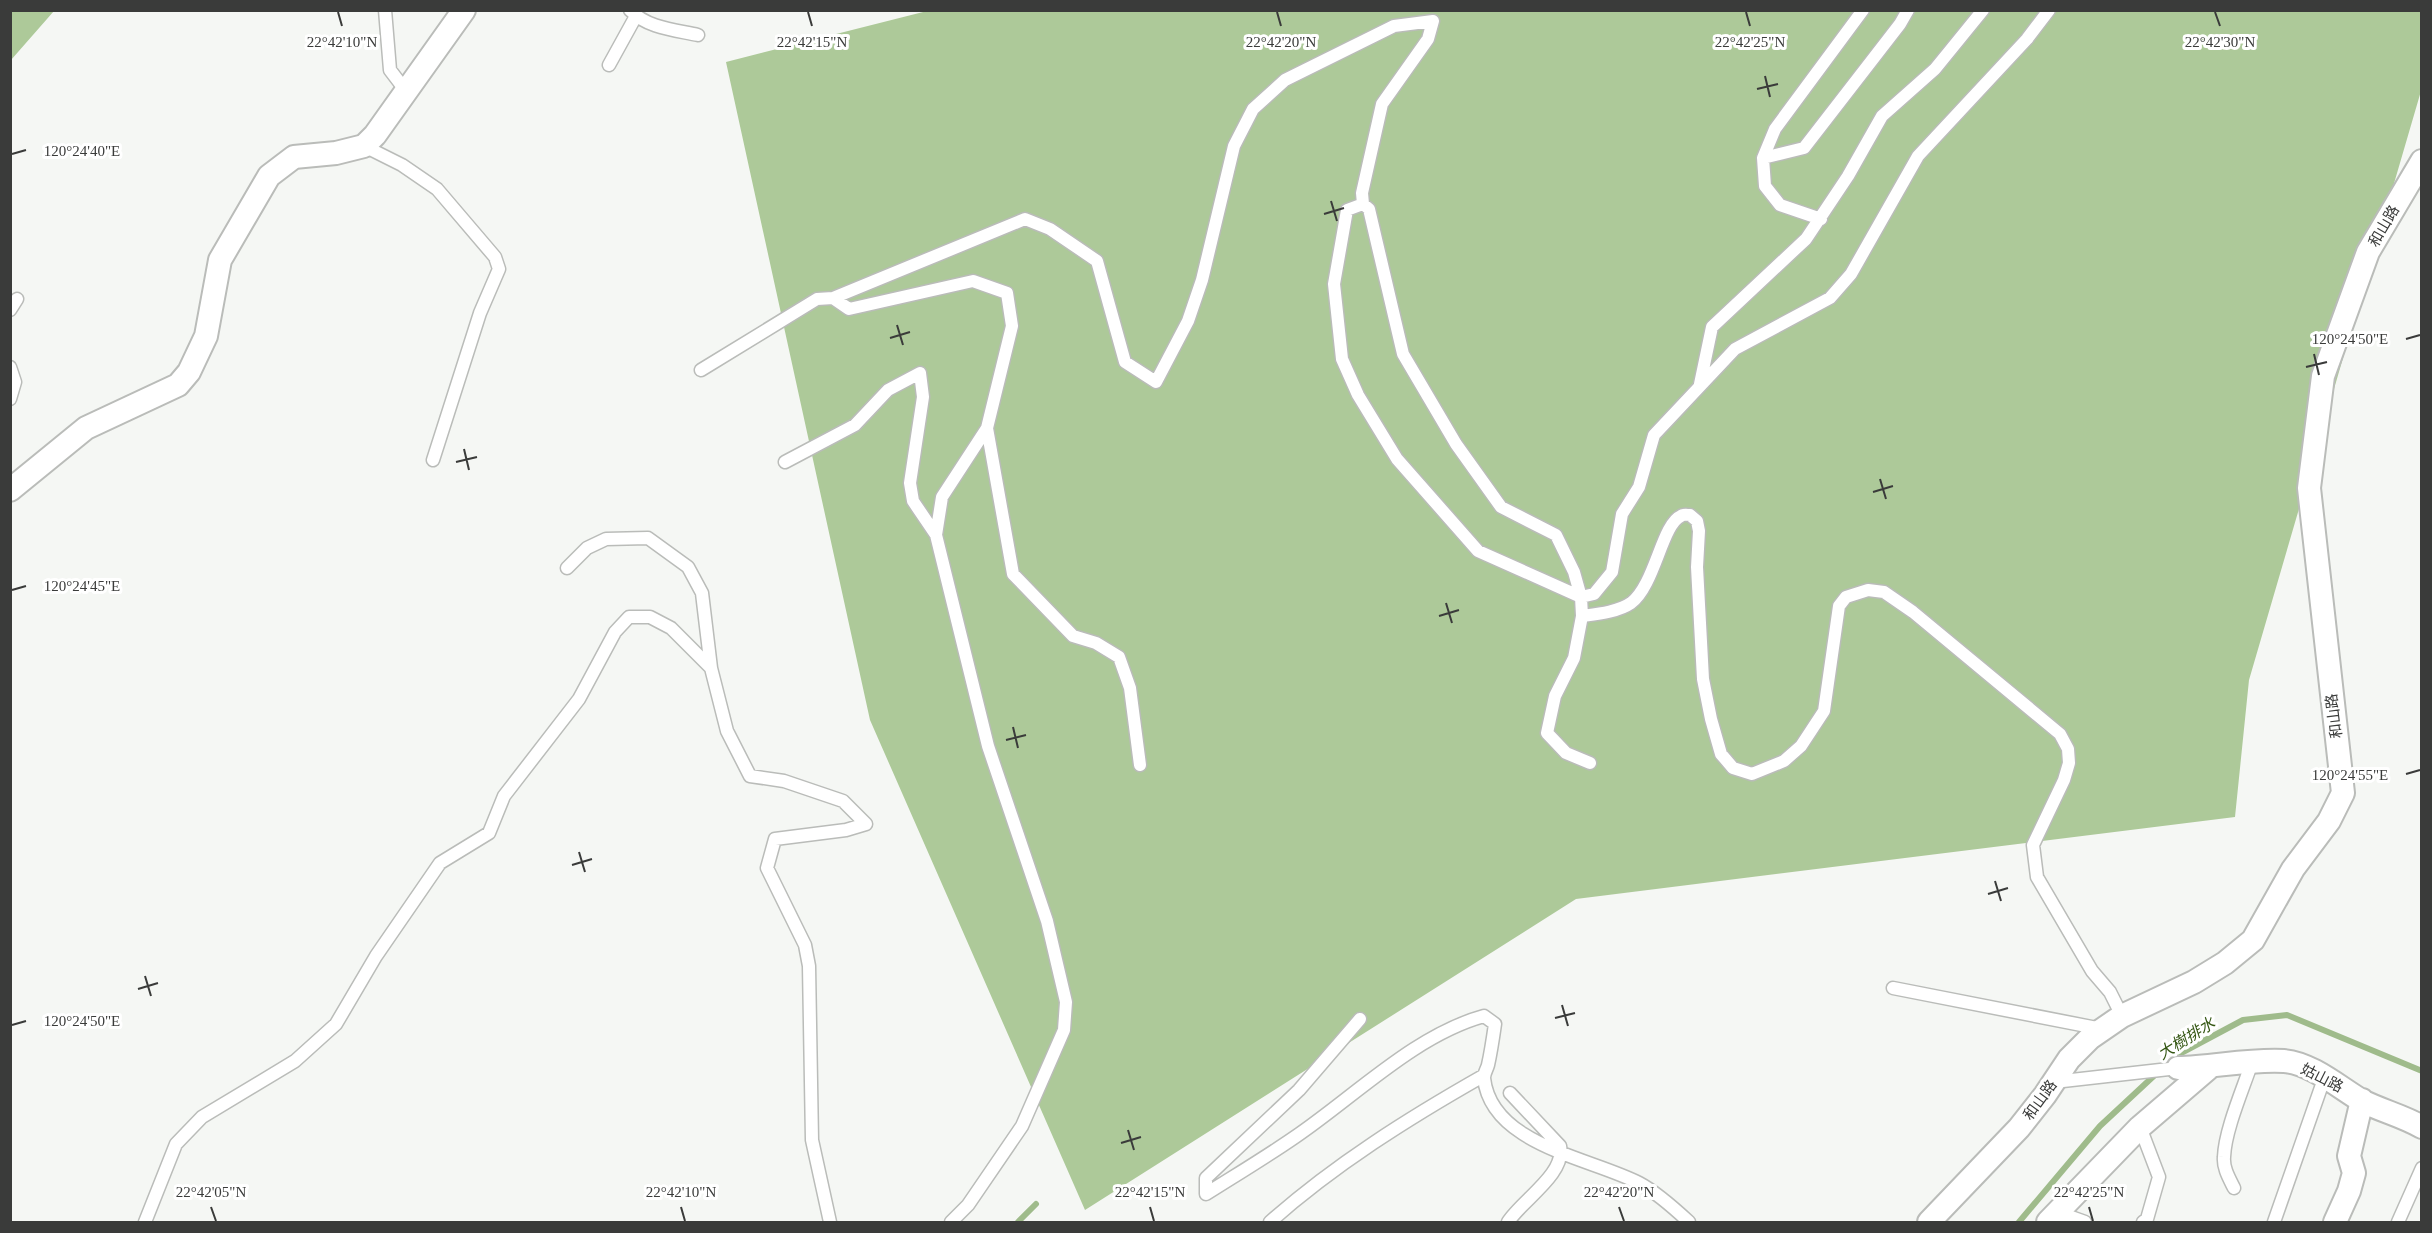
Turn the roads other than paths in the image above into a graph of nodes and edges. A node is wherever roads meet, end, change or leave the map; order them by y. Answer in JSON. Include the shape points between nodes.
{"nodes":[{"id":1,"x":385,"y":10,"type":"edge"},
{"id":2,"x":464,"y":10,"type":"edge"},
{"id":3,"x":1863,"y":10,"type":"edge"},
{"id":4,"x":1908,"y":10,"type":"edge"},
{"id":5,"x":1983,"y":10,"type":"edge"},
{"id":6,"x":2049,"y":10,"type":"edge"},
{"id":7,"x":633,"y":13,"type":"edge"},
{"id":8,"x":698,"y":35,"type":"dead end"},
{"id":9,"x":609,"y":65,"type":"dead end"},
{"id":10,"x":406,"y":91,"type":"junction"},
{"id":11,"x":364,"y":146,"type":"junction"},
{"id":12,"x":1763,"y":158,"type":"junction"},
{"id":13,"x":2421,"y":161,"type":"edge"},
{"id":14,"x":1363,"y":204,"type":"junction"},
{"id":15,"x":1821,"y":219,"type":"junction"},
{"id":16,"x":833,"y":298,"type":"junction"},
{"id":17,"x":10,"y":367,"type":"edge"},
{"id":18,"x":701,"y":370,"type":"dead end"},
{"id":19,"x":1700,"y":384,"type":"junction"},
{"id":20,"x":10,"y":399,"type":"edge"},
{"id":21,"x":987,"y":428,"type":"junction"},
{"id":22,"x":433,"y":460,"type":"dead end"},
{"id":23,"x":785,"y":462,"type":"dead end"},
{"id":24,"x":10,"y":490,"type":"edge"},
{"id":25,"x":936,"y":535,"type":"junction"},
{"id":26,"x":567,"y":568,"type":"dead end"},
{"id":27,"x":1581,"y":597,"type":"junction"},
{"id":28,"x":1582,"y":616,"type":"junction"},
{"id":29,"x":711,"y":668,"type":"junction"},
{"id":30,"x":1590,"y":763,"type":"dead end"},
{"id":31,"x":1140,"y":765,"type":"dead end"},
{"id":32,"x":1893,"y":988,"type":"dead end"},
{"id":33,"x":2122,"y":1016,"type":"junction"},
{"id":34,"x":1360,"y":1019,"type":"dead end"},
{"id":35,"x":2103,"y":1029,"type":"junction"},
{"id":36,"x":2252,"y":1062,"type":"junction"},
{"id":37,"x":2210,"y":1067,"type":"junction"},
{"id":38,"x":2178,"y":1068,"type":"joint"},
{"id":39,"x":1483,"y":1076,"type":"junction"},
{"id":40,"x":2325,"y":1076,"type":"junction"},
{"id":41,"x":2053,"y":1083,"type":"junction"},
{"id":42,"x":1510,"y":1094,"type":"dead end"},
{"id":43,"x":2362,"y":1100,"type":"junction"},
{"id":44,"x":2140,"y":1127,"type":"junction"},
{"id":45,"x":2421,"y":1127,"type":"edge"},
{"id":46,"x":1562,"y":1155,"type":"junction"},
{"id":47,"x":2421,"y":1168,"type":"edge"},
{"id":48,"x":2234,"y":1188,"type":"dead end"},
{"id":49,"x":2052,"y":1217,"type":"edge"},
{"id":50,"x":145,"y":1222,"type":"edge"},
{"id":51,"x":830,"y":1222,"type":"edge"},
{"id":52,"x":951,"y":1222,"type":"edge"},
{"id":53,"x":1270,"y":1222,"type":"edge"},
{"id":54,"x":1508,"y":1222,"type":"edge"},
{"id":55,"x":1689,"y":1222,"type":"edge"},
{"id":56,"x":1929,"y":1222,"type":"edge"},
{"id":57,"x":2085,"y":1222,"type":"edge"},
{"id":58,"x":2143,"y":1222,"type":"edge"},
{"id":59,"x":2274,"y":1222,"type":"edge"},
{"id":60,"x":2335,"y":1222,"type":"edge"},
{"id":61,"x":2398,"y":1222,"type":"edge"}],
"edges":[{"from":1,"to":10,"type":"lane","via":[[390,70]]},
{"from":2,"to":10,"type":"street"},
{"from":3,"to":12,"type":"lane","via":[[1775,129]]},
{"from":4,"to":12,"type":"lane","via":[[1804,148]]},
{"from":5,"to":15,"type":"lane","via":[[1935,69],[1882,116]]},
{"from":6,"to":19,"type":"lane","via":[[1918,156],[1851,274],[1830,298],[1735,349]]},
{"from":7,"to":8,"type":"lane","via":[[657,26]]},
{"from":7,"to":9,"type":"lane"},
{"from":10,"to":11,"type":"street"},
{"from":11,"to":22,"type":"lane","via":[[402,165],[436,189],[495,257],[499,269],[480,313]]},
{"from":11,"to":24,"type":"street","via":[[294,158],[269,176],[220,260],[206,336],[178,386],[86,428]]},
{"from":12,"to":15,"type":"lane","via":[[1765,186],[1780,205]]},
{"from":13,"to":33,"type":"street","name":"和山路","via":[[2368,252],[2323,376],[2309,488],[2343,793],[2253,940],[2194,982]]},
{"from":14,"to":16,"type":"lane","via":[[1362,193],[1382,104],[1428,39],[1433,21],[1394,26],[1285,80],[1253,109],[1234,146],[1202,280],[1188,321],[1156,382],[1125,363],[1097,261],[1050,229],[1025,219]]},
{"from":14,"to":27,"type":"lane","via":[[1369,209],[1403,354],[1456,444],[1501,507],[1556,535]]},
{"from":14,"to":27,"type":"lane","via":[[1347,210],[1334,284],[1342,359],[1358,395],[1397,459],[1478,551]]},
{"from":15,"to":19,"type":"lane","via":[[1806,239],[1712,327]]},
{"from":16,"to":18,"type":"lane","via":[[817,298]]},
{"from":16,"to":21,"type":"lane","via":[[849,309],[973,281],[1007,293],[1012,326]]},
{"from":17,"to":20,"type":"lane","via":[[15,382]]},
{"from":19,"to":27,"type":"lane","via":[[1654,435],[1639,487],[1622,514],[1612,572],[1594,594]]},
{"from":21,"to":25,"type":"lane","via":[[942,497]]},
{"from":21,"to":31,"type":"lane","via":[[1013,574],[1072,636],[1096,643],[1119,657],[1130,688]]},
{"from":23,"to":25,"type":"lane","via":[[855,425],[888,390],[920,373],[923,397],[910,483],[913,501]]},
{"from":25,"to":52,"type":"lane","via":[[988,746],[1047,921],[1066,1002],[1064,1030],[1022,1126],[968,1205]]},
{"from":26,"to":29,"type":"lane","via":[[587,548],[606,539],[648,538],[688,567],[702,592]]},
{"from":27,"to":28,"type":"lane"},
{"from":28,"to":30,"type":"lane","via":[[1574,658],[1555,696],[1546,733],[1566,753]]},
{"from":28,"to":33,"type":"lane","via":[[1632,602],[1646,586],[1671,525],[1680,516],[1690,514],[1699,531],[1703,679],[1711,718],[1721,754],[1733,768],[1752,774],[1784,761],[1801,746],[1824,711],[1839,606],[1846,597],[1869,590],[1884,592],[1913,612],[2060,734],[2068,749],[2064,780],[2032,845],[2037,877]]},
{"from":29,"to":50,"type":"lane","via":[[671,628],[650,617],[629,617],[615,632],[579,699],[504,796],[489,833],[440,864],[376,956],[336,1024],[295,1061],[202,1117],[176,1144]]},
{"from":29,"to":51,"type":"lane","via":[[727,731],[750,776],[784,781],[843,801],[866,824],[775,838],[767,868],[805,945],[809,966],[812,1140]]},
{"from":32,"to":35,"type":"lane"},
{"from":33,"to":35,"type":"street","name":"和山路"},
{"from":34,"to":39,"type":"lane","via":[[1299,1090],[1206,1178],[1206,1194],[1295,1137],[1406,1055],[1461,1022],[1484,1016],[1495,1024]]},
{"from":35,"to":41,"type":"street","name":"和山路","via":[[2069,1059]]},
{"from":36,"to":37,"type":"street","name":"姑山路"},
{"from":36,"to":40,"type":"street","name":"姑山路","via":[[2286,1061]]},
{"from":36,"to":48,"type":"lane","via":[[2223,1158]]},
{"from":37,"to":38,"type":"street","name":"姑山路"},
{"from":37,"to":44,"type":"street"},
{"from":38,"to":41,"type":"lane"},
{"from":39,"to":46,"type":"lane","via":[[1492,1104],[1511,1125]]},
{"from":39,"to":53,"type":"lane","via":[[1419,1113],[1298,1197]]},
{"from":40,"to":43,"type":"street","name":"姑山路"},
{"from":40,"to":59,"type":"lane"},
{"from":41,"to":56,"type":"street","name":"和山路","via":[[2019,1128]]},
{"from":42,"to":46,"type":"lane","via":[[1560,1146]]},
{"from":43,"to":45,"type":"street","name":"姑山路"},
{"from":43,"to":60,"type":"street","via":[[2349,1156],[2354,1173]]},
{"from":44,"to":49,"type":"street"},
{"from":44,"to":58,"type":"lane","via":[[2159,1177]]},
{"from":46,"to":54,"type":"lane","via":[[1556,1169]]},
{"from":46,"to":55,"type":"lane","via":[[1640,1184]]},
{"from":47,"to":61,"type":"lane"},
{"from":49,"to":57,"type":"lane"}]}
